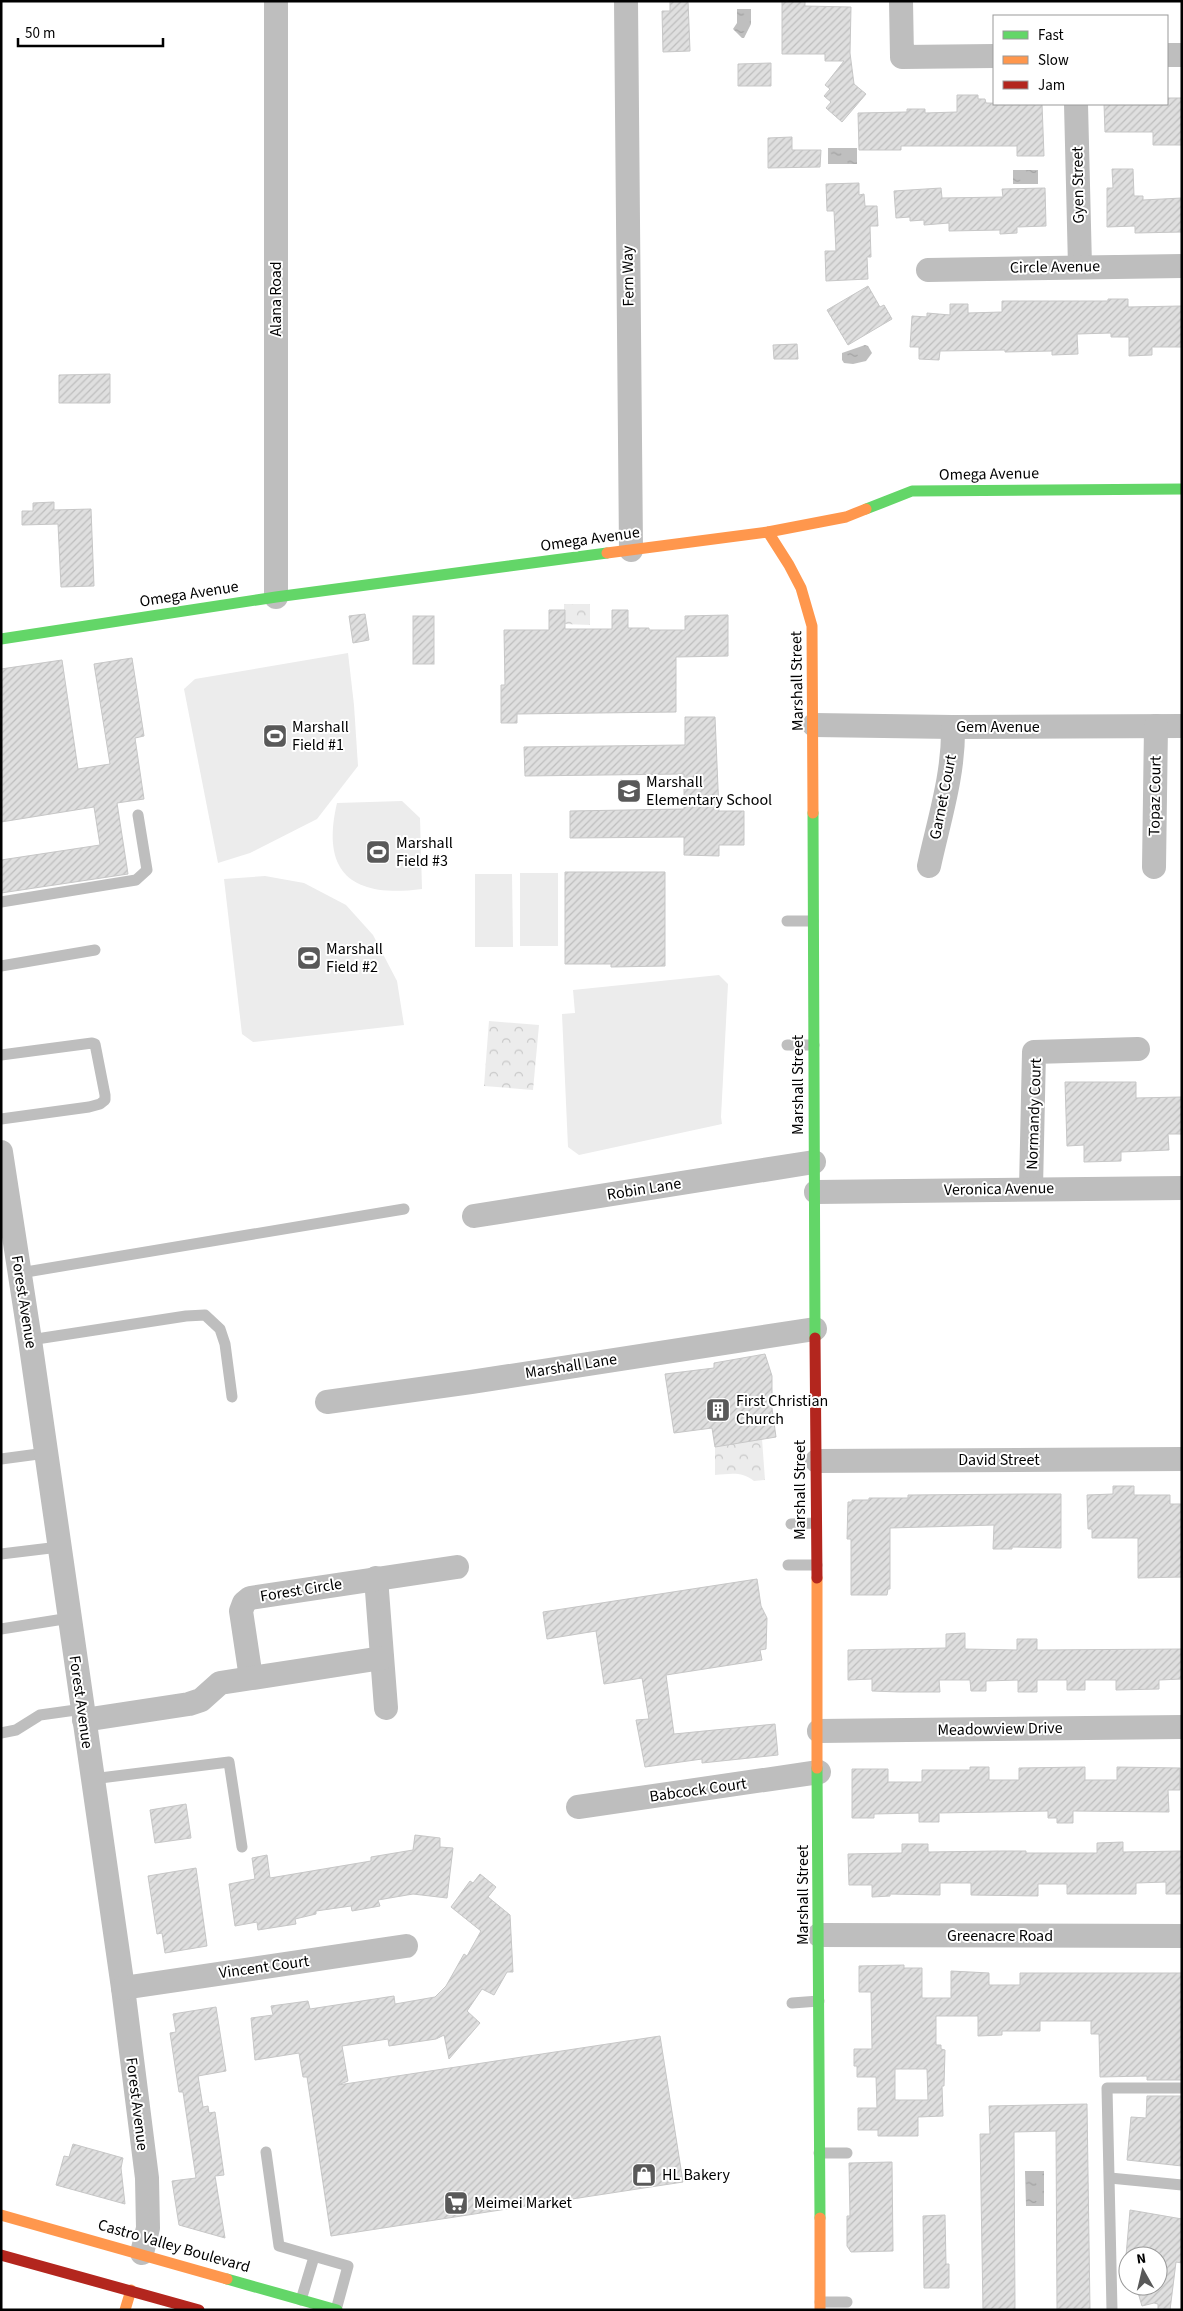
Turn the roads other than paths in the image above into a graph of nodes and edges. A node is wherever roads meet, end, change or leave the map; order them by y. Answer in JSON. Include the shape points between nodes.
{"nodes":[{"id":1,"x":276,"y":1,"type":"edge"},
{"id":2,"x":626,"y":1,"type":"edge"},
{"id":3,"x":901,"y":1,"type":"edge"},
{"id":4,"x":1168,"y":55,"type":"edge"},
{"id":5,"x":1182,"y":55,"type":"edge"},
{"id":6,"x":993,"y":56,"type":"edge"},
{"id":7,"x":1076,"y":105,"type":"edge"},
{"id":8,"x":1080,"y":266,"type":"junction"},
{"id":9,"x":1182,"y":266,"type":"edge"},
{"id":10,"x":928,"y":270,"type":"dead end"},
{"id":11,"x":1182,"y":489,"type":"edge"},
{"id":12,"x":768,"y":532,"type":"junction"},
{"id":13,"x":631,"y":550,"type":"junction"},
{"id":14,"x":276,"y":597,"type":"junction"},
{"id":15,"x":1,"y":639,"type":"edge"},
{"id":16,"x":814,"y":725,"type":"junction"},
{"id":17,"x":1156,"y":726,"type":"junction"},
{"id":18,"x":1182,"y":726,"type":"edge"},
{"id":19,"x":953,"y":727,"type":"junction"},
{"id":20,"x":138,"y":815,"type":"dead end"},
{"id":21,"x":929,"y":866,"type":"dead end"},
{"id":22,"x":1154,"y":867,"type":"dead end"},
{"id":23,"x":1,"y":902,"type":"edge"},
{"id":24,"x":786,"y":921,"type":"dead end"},
{"id":25,"x":813,"y":921,"type":"junction"},
{"id":26,"x":95,"y":950,"type":"dead end"},
{"id":27,"x":1,"y":966,"type":"edge"},
{"id":28,"x":787,"y":1045,"type":"dead end"},
{"id":29,"x":814,"y":1045,"type":"junction"},
{"id":30,"x":1138,"y":1049,"type":"dead end"},
{"id":31,"x":1,"y":1055,"type":"edge"},
{"id":32,"x":1,"y":1119,"type":"edge"},
{"id":33,"x":1,"y":1152,"type":"edge"},
{"id":34,"x":814,"y":1162,"type":"junction"},
{"id":35,"x":3,"y":1184,"type":"edge"},
{"id":36,"x":1032,"y":1188,"type":"junction"},
{"id":37,"x":1182,"y":1188,"type":"edge"},
{"id":38,"x":816,"y":1192,"type":"junction"},
{"id":39,"x":404,"y":1209,"type":"dead end"},
{"id":40,"x":6,"y":1214,"type":"edge"},
{"id":41,"x":474,"y":1216,"type":"dead end"},
{"id":42,"x":20,"y":1273,"type":"junction"},
{"id":43,"x":815,"y":1329,"type":"junction"},
{"id":44,"x":30,"y":1340,"type":"junction"},
{"id":45,"x":232,"y":1396,"type":"dead end"},
{"id":46,"x":327,"y":1402,"type":"dead end"},
{"id":47,"x":46,"y":1453,"type":"junction"},
{"id":48,"x":1,"y":1459,"type":"edge"},
{"id":49,"x":1182,"y":1459,"type":"edge"},
{"id":50,"x":816,"y":1461,"type":"junction"},
{"id":51,"x":817,"y":1523,"type":"junction"},
{"id":52,"x":791,"y":1524,"type":"dead end"},
{"id":53,"x":59,"y":1547,"type":"junction"},
{"id":54,"x":1,"y":1554,"type":"edge"},
{"id":55,"x":788,"y":1565,"type":"dead end"},
{"id":56,"x":817,"y":1565,"type":"junction"},
{"id":57,"x":457,"y":1566,"type":"dead end"},
{"id":58,"x":376,"y":1578,"type":"junction"},
{"id":59,"x":70,"y":1618,"type":"junction"},
{"id":60,"x":1,"y":1629,"type":"edge"},
{"id":61,"x":382,"y":1658,"type":"junction"},
{"id":62,"x":251,"y":1678,"type":"junction"},
{"id":63,"x":386,"y":1708,"type":"dead end"},
{"id":64,"x":83,"y":1715,"type":"junction"},
{"id":65,"x":1182,"y":1727,"type":"edge"},
{"id":66,"x":1,"y":1732,"type":"edge"},
{"id":67,"x":819,"y":1732,"type":"junction"},
{"id":68,"x":818,"y":1772,"type":"junction"},
{"id":69,"x":92,"y":1779,"type":"junction"},
{"id":70,"x":578,"y":1807,"type":"dead end"},
{"id":71,"x":242,"y":1847,"type":"dead end"},
{"id":72,"x":819,"y":1935,"type":"junction"},
{"id":73,"x":1182,"y":1936,"type":"edge"},
{"id":74,"x":406,"y":1946,"type":"dead end"},
{"id":75,"x":123,"y":1988,"type":"junction"},
{"id":76,"x":819,"y":2001,"type":"junction"},
{"id":77,"x":792,"y":2003,"type":"dead end"},
{"id":78,"x":1182,"y":2088,"type":"edge"},
{"id":79,"x":266,"y":2152,"type":"dead end"},
{"id":80,"x":819,"y":2153,"type":"junction"},
{"id":81,"x":847,"y":2153,"type":"dead end"},
{"id":82,"x":1110,"y":2178,"type":"junction"},
{"id":83,"x":1182,"y":2185,"type":"edge"},
{"id":84,"x":1,"y":2215,"type":"edge"},
{"id":85,"x":1,"y":2255,"type":"edge"},
{"id":86,"x":134,"y":2257,"type":"junction"},
{"id":87,"x":314,"y":2257,"type":"junction"},
{"id":88,"x":148,"y":2283,"type":"dead end"},
{"id":89,"x":131,"y":2290,"type":"junction"},
{"id":90,"x":301,"y":2300,"type":"junction"},
{"id":91,"x":847,"y":2302,"type":"dead end"},
{"id":92,"x":162,"y":2305,"type":"edge"},
{"id":93,"x":820,"y":2306,"type":"edge"},
{"id":94,"x":125,"y":2310,"type":"edge"},
{"id":95,"x":199,"y":2310,"type":"edge"},
{"id":96,"x":336,"y":2310,"type":"edge"},
{"id":97,"x":1112,"y":2310,"type":"edge"}],
"edges":[{"from":1,"to":14,"type":"street","name":"Alana Road"},
{"from":2,"to":13,"type":"street","name":"Fern Way"},
{"from":3,"to":6,"type":"street","via":[[902,57]]},
{"from":4,"to":5,"type":"street"},
{"from":7,"to":8,"type":"street","name":"Gyen Street"},
{"from":8,"to":9,"type":"street","name":"Circle Avenue"},
{"from":8,"to":10,"type":"street","name":"Circle Avenue"},
{"from":11,"to":12,"type":"street","name":"Omega Avenue","via":[[912,491],[846,518]]},
{"from":12,"to":13,"type":"street","name":"Omega Avenue"},
{"from":12,"to":16,"type":"street","name":"Marshall Street","via":[[789,563],[811,616]]},
{"from":13,"to":14,"type":"street","name":"Omega Avenue"},
{"from":14,"to":15,"type":"street","name":"Omega Avenue"},
{"from":16,"to":19,"type":"street","name":"Gem Avenue"},
{"from":16,"to":25,"type":"street","name":"Marshall Street"},
{"from":17,"to":18,"type":"street","name":"Gem Avenue"},
{"from":17,"to":19,"type":"street","name":"Gem Avenue"},
{"from":17,"to":22,"type":"street","name":"Topaz Court"},
{"from":19,"to":21,"type":"street","name":"Garnet Court","via":[[949,777]]},
{"from":20,"to":23,"type":"lane","via":[[147,870],[136,880]]},
{"from":24,"to":25,"type":"lane"},
{"from":25,"to":29,"type":"street","name":"Marshall Street"},
{"from":26,"to":27,"type":"lane"},
{"from":28,"to":29,"type":"lane"},
{"from":29,"to":34,"type":"street","name":"Marshall Street"},
{"from":30,"to":36,"type":"street","name":"Normandy Court","via":[[1034,1052]]},
{"from":31,"to":32,"type":"lane","via":[[95,1044],[105,1100],[89,1107]]},
{"from":33,"to":35,"type":"street","name":"Forest Avenue"},
{"from":34,"to":38,"type":"street","name":"Marshall Street"},
{"from":34,"to":41,"type":"street","name":"Robin Lane"},
{"from":35,"to":40,"type":"street","name":"Forest Avenue"},
{"from":36,"to":37,"type":"street","name":"Veronica Avenue"},
{"from":36,"to":38,"type":"street","name":"Veronica Avenue"},
{"from":38,"to":43,"type":"street","name":"Marshall Street"},
{"from":39,"to":42,"type":"lane"},
{"from":40,"to":42,"type":"street","name":"Forest Avenue"},
{"from":42,"to":44,"type":"street","name":"Forest Avenue"},
{"from":43,"to":46,"type":"street","name":"Marshall Lane"},
{"from":43,"to":50,"type":"street","name":"Marshall Street"},
{"from":44,"to":45,"type":"lane","via":[[205,1315],[220,1329],[226,1344]]},
{"from":44,"to":47,"type":"street","name":"Forest Avenue"},
{"from":47,"to":48,"type":"lane"},
{"from":47,"to":53,"type":"street","name":"Forest Avenue"},
{"from":49,"to":50,"type":"street","name":"David Street"},
{"from":50,"to":51,"type":"street","name":"Marshall Street"},
{"from":51,"to":52,"type":"lane"},
{"from":51,"to":56,"type":"street","name":"Marshall Street"},
{"from":53,"to":54,"type":"lane"},
{"from":53,"to":59,"type":"street","name":"Forest Avenue"},
{"from":55,"to":56,"type":"lane"},
{"from":56,"to":67,"type":"street","name":"Marshall Street"},
{"from":57,"to":58,"type":"street","name":"Forest Circle"},
{"from":58,"to":61,"type":"street"},
{"from":58,"to":62,"type":"street","name":"Forest Circle","via":[[246,1600],[241,1611]]},
{"from":59,"to":60,"type":"lane"},
{"from":59,"to":64,"type":"street","name":"Forest Avenue"},
{"from":61,"to":62,"type":"street"},
{"from":61,"to":63,"type":"street"},
{"from":62,"to":64,"type":"street","via":[[220,1682],[201,1700],[189,1704]]},
{"from":64,"to":66,"type":"lane","via":[[40,1715],[16,1730]]},
{"from":64,"to":69,"type":"street","name":"Forest Avenue"},
{"from":65,"to":67,"type":"street","name":"Meadowview Drive"},
{"from":67,"to":68,"type":"street","name":"Marshall Street"},
{"from":68,"to":70,"type":"street","name":"Babcock Court"},
{"from":68,"to":72,"type":"street","name":"Marshall Street"},
{"from":69,"to":71,"type":"lane","via":[[229,1762]]},
{"from":69,"to":75,"type":"street","name":"Forest Avenue"},
{"from":72,"to":73,"type":"street","name":"Greenacre Road"},
{"from":72,"to":76,"type":"street","name":"Marshall Street"},
{"from":74,"to":75,"type":"street","name":"Vincent Court"},
{"from":75,"to":86,"type":"street","name":"Forest Avenue","via":[[147,2178],[148,2228]]},
{"from":76,"to":77,"type":"lane"},
{"from":76,"to":80,"type":"street","name":"Marshall Street"},
{"from":78,"to":82,"type":"lane","via":[[1107,2088]]},
{"from":79,"to":87,"type":"lane","via":[[279,2246]]},
{"from":80,"to":81,"type":"lane"},
{"from":80,"to":93,"type":"street","name":"Marshall Street"},
{"from":82,"to":83,"type":"lane"},
{"from":82,"to":97,"type":"lane"},
{"from":84,"to":86,"type":"street","name":"Castro Valley Boulevard"},
{"from":85,"to":89,"type":"street"},
{"from":86,"to":90,"type":"street","name":"Castro Valley Boulevard"},
{"from":87,"to":90,"type":"lane"},
{"from":87,"to":96,"type":"lane","via":[[348,2266]]},
{"from":88,"to":89,"type":"street"},
{"from":89,"to":92,"type":"street"},
{"from":89,"to":94,"type":"street"},
{"from":90,"to":96,"type":"street","name":"Castro Valley Boulevard"},
{"from":91,"to":93,"type":"lane"},
{"from":92,"to":95,"type":"street"}]}
